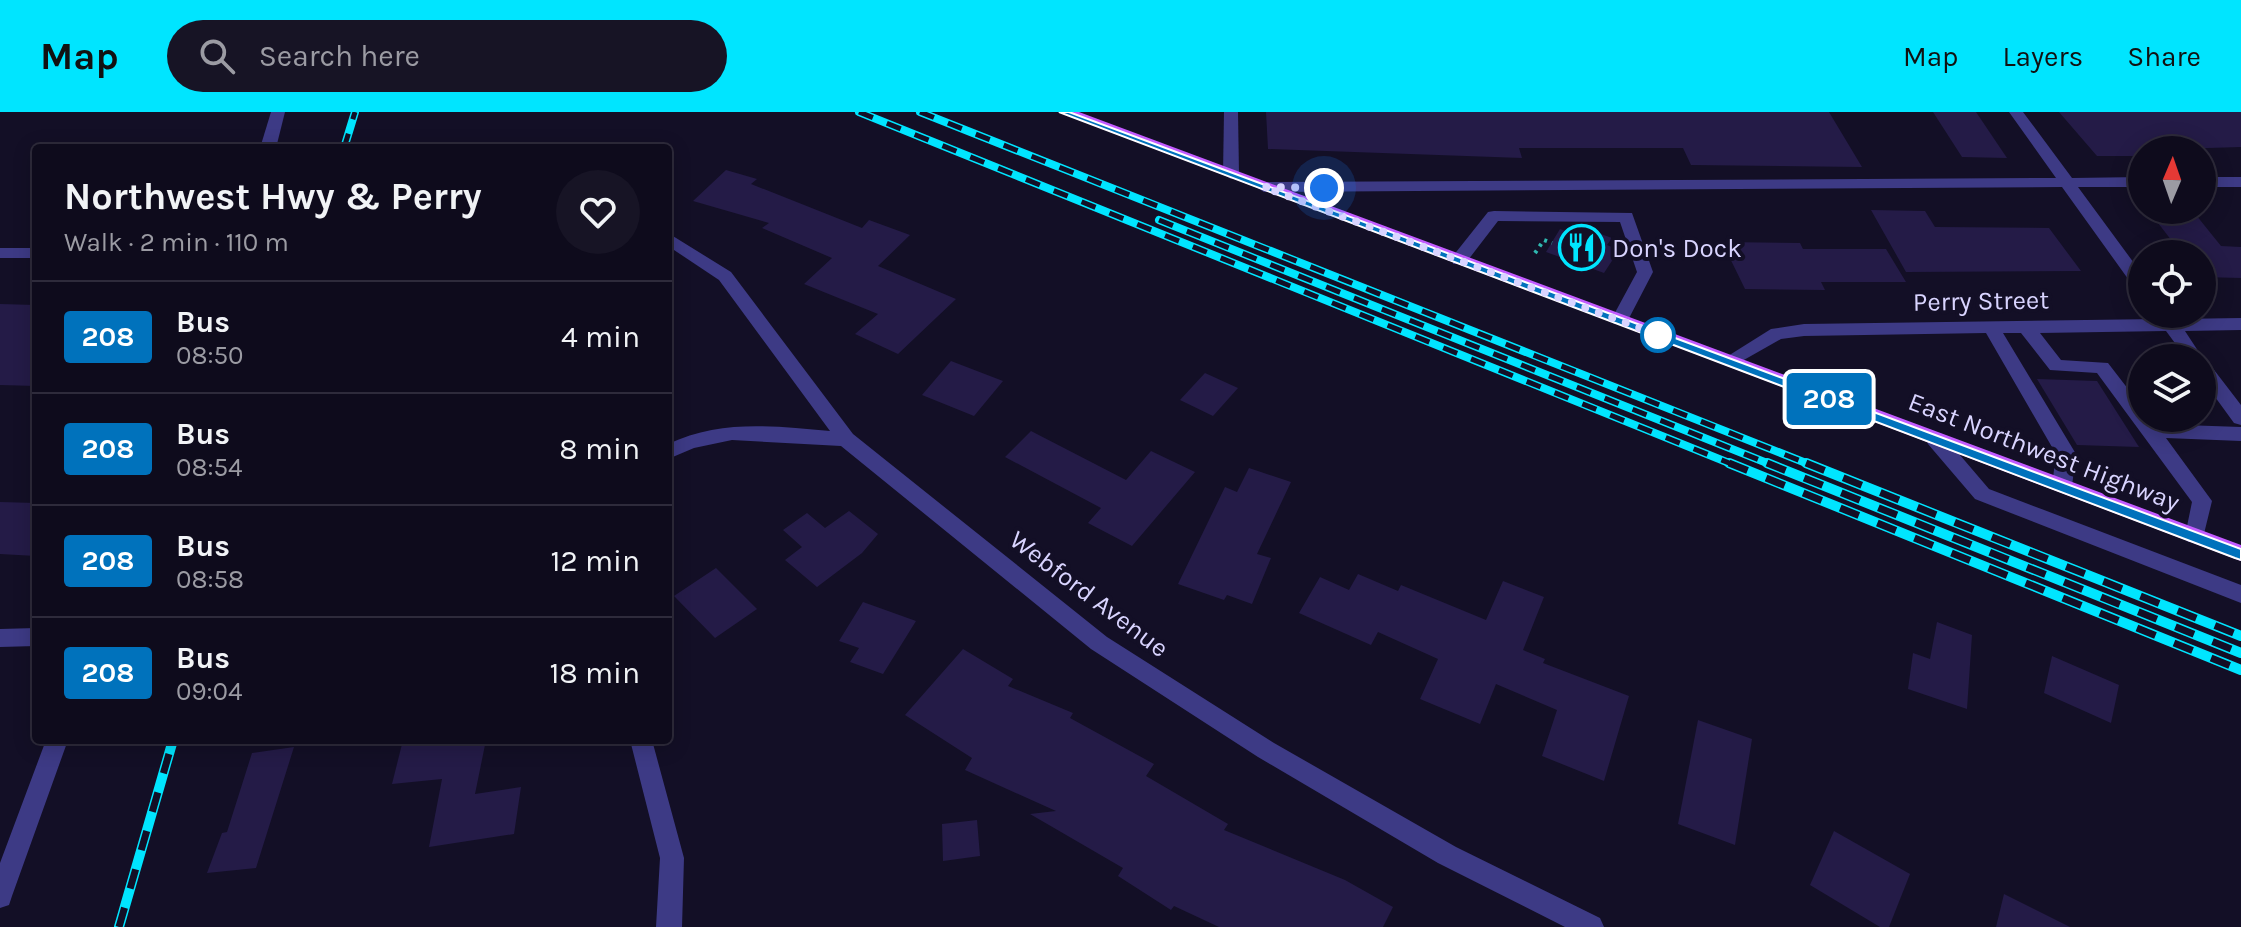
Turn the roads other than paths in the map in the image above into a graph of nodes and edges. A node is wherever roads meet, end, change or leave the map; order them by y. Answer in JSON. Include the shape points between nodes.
{"nodes":[{"id":1,"x":278,"y":112,"type":"edge"},
{"id":2,"x":1065,"y":112,"type":"edge"},
{"id":3,"x":1231,"y":112,"type":"edge"},
{"id":4,"x":2016,"y":112,"type":"edge"},
{"id":5,"x":269,"y":144,"type":"edge"},
{"id":6,"x":1231,"y":174,"type":"junction"},
{"id":7,"x":2067,"y":182,"type":"junction"},
{"id":8,"x":2128,"y":182,"type":"edge"},
{"id":9,"x":2216,"y":182,"type":"edge"},
{"id":10,"x":2241,"y":182,"type":"edge"},
{"id":11,"x":1264,"y":187,"type":"junction"},
{"id":12,"x":672,"y":241,"type":"edge"},
{"id":13,"x":0,"y":253,"type":"edge"},
{"id":14,"x":32,"y":253,"type":"edge"},
{"id":15,"x":1459,"y":260,"type":"junction"},
{"id":16,"x":2128,"y":267,"type":"edge"},
{"id":17,"x":1620,"y":320,"type":"junction"},
{"id":18,"x":2128,"y":321,"type":"edge"},
{"id":19,"x":2216,"y":322,"type":"edge"},
{"id":20,"x":2241,"y":324,"type":"edge"},
{"id":21,"x":1991,"y":327,"type":"junction"},
{"id":22,"x":2026,"y":327,"type":"junction"},
{"id":23,"x":1729,"y":361,"type":"junction"},
{"id":24,"x":2216,"y":385,"type":"edge"},
{"id":25,"x":2128,"y":402,"type":"edge"},
{"id":26,"x":2241,"y":418,"type":"edge"},
{"id":27,"x":2151,"y":432,"type":"edge"},
{"id":28,"x":2180,"y":432,"type":"edge"},
{"id":29,"x":2241,"y":434,"type":"edge"},
{"id":30,"x":846,"y":439,"type":"junction"},
{"id":31,"x":1935,"y":439,"type":"junction"},
{"id":32,"x":672,"y":451,"type":"edge"},
{"id":33,"x":2062,"y":486,"type":"junction"},
{"id":34,"x":2195,"y":536,"type":"junction"},
{"id":35,"x":2241,"y":553,"type":"edge"},
{"id":36,"x":2241,"y":594,"type":"edge"},
{"id":37,"x":32,"y":637,"type":"edge"},
{"id":38,"x":0,"y":638,"type":"edge"},
{"id":39,"x":56,"y":744,"type":"edge"},
{"id":40,"x":642,"y":744,"type":"edge"},
{"id":41,"x":0,"y":896,"type":"edge"},
{"id":42,"x":669,"y":927,"type":"edge"},
{"id":43,"x":1591,"y":927,"type":"edge"}],
"edges":[{"from":1,"to":5,"type":"street"},
{"from":2,"to":6,"type":"main road","name":"East Northwest Highway"},
{"from":3,"to":6,"type":"street"},
{"from":4,"to":7,"type":"street"},
{"from":6,"to":11,"type":"main road","name":"East Northwest Highway"},
{"from":7,"to":8,"type":"street"},
{"from":7,"to":11,"type":"street"},
{"from":7,"to":16,"type":"street"},
{"from":9,"to":10,"type":"street"},
{"from":11,"to":15,"type":"main road","name":"East Northwest Highway"},
{"from":12,"to":30,"type":"street","name":"Webford Avenue","via":[[725,276]]},
{"from":13,"to":14,"type":"street"},
{"from":15,"to":17,"type":"main road","name":"East Northwest Highway"},
{"from":15,"to":17,"type":"street","via":[[1494,216],[1626,217],[1645,272]]},
{"from":17,"to":23,"type":"main road","name":"East Northwest Highway"},
{"from":18,"to":22,"type":"street","name":"Perry Street"},
{"from":19,"to":20,"type":"street","name":"Perry Street"},
{"from":21,"to":22,"type":"street","name":"Perry Street"},
{"from":21,"to":23,"type":"street","name":"Perry Street","via":[[1777,333]]},
{"from":21,"to":33,"type":"street","via":[[2066,454]]},
{"from":22,"to":25,"type":"street","via":[[2056,366],[2102,367]]},
{"from":23,"to":31,"type":"main road","name":"East Northwest Highway"},
{"from":24,"to":26,"type":"street"},
{"from":27,"to":34,"type":"street","via":[[2202,501]]},
{"from":28,"to":29,"type":"street"},
{"from":30,"to":32,"type":"street","via":[[716,435]]},
{"from":30,"to":43,"type":"street","name":"Webford Avenue","via":[[1112,651],[1266,750],[1447,855]]},
{"from":31,"to":33,"type":"main road","name":"East Northwest Highway"},
{"from":31,"to":36,"type":"street","via":[[1982,494]]},
{"from":33,"to":34,"type":"main road","name":"East Northwest Highway"},
{"from":34,"to":35,"type":"main road","name":"East Northwest Highway"},
{"from":37,"to":38,"type":"street"},
{"from":39,"to":41,"type":"street"},
{"from":40,"to":42,"type":"street","via":[[672,858]]}]}
